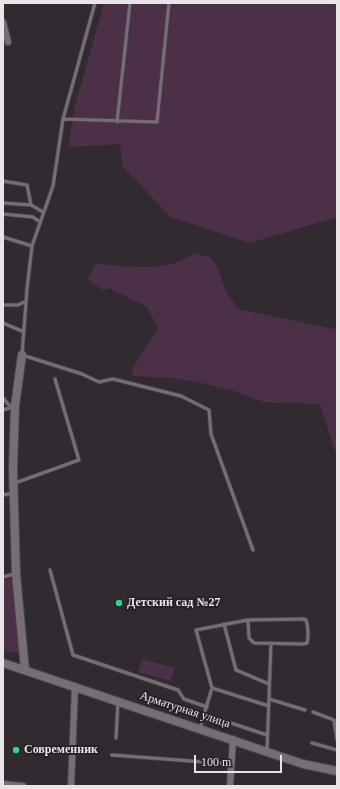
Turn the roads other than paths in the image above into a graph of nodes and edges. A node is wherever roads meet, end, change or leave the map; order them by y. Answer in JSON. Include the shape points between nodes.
{"nodes":[{"id":1,"x":95,"y":3,"type":"edge"},
{"id":2,"x":130,"y":3,"type":"edge"},
{"id":3,"x":169,"y":3,"type":"edge"},
{"id":4,"x":3,"y":22,"type":"edge"},
{"id":5,"x":8,"y":42,"type":"dead end"},
{"id":6,"x":63,"y":120,"type":"junction"},
{"id":7,"x":117,"y":122,"type":"junction"},
{"id":8,"x":3,"y":180,"type":"edge"},
{"id":9,"x":3,"y":203,"type":"edge"},
{"id":10,"x":31,"y":205,"type":"junction"},
{"id":11,"x":43,"y":212,"type":"junction"},
{"id":12,"x":3,"y":214,"type":"edge"},
{"id":13,"x":40,"y":222,"type":"junction"},
{"id":14,"x":3,"y":237,"type":"edge"},
{"id":15,"x":32,"y":246,"type":"junction"},
{"id":16,"x":26,"y":301,"type":"junction"},
{"id":17,"x":3,"y":305,"type":"edge"},
{"id":18,"x":3,"y":323,"type":"edge"},
{"id":19,"x":24,"y":332,"type":"junction"},
{"id":20,"x":22,"y":355,"type":"junction"},
{"id":21,"x":55,"y":379,"type":"dead end"},
{"id":22,"x":3,"y":398,"type":"edge"},
{"id":23,"x":15,"y":406,"type":"junction"},
{"id":24,"x":3,"y":410,"type":"edge"},
{"id":25,"x":13,"y":483,"type":"junction"},
{"id":26,"x":14,"y":493,"type":"junction"},
{"id":27,"x":3,"y":496,"type":"edge"},
{"id":28,"x":253,"y":550,"type":"dead end"},
{"id":29,"x":50,"y":570,"type":"dead end"},
{"id":30,"x":16,"y":574,"type":"junction"},
{"id":31,"x":3,"y":577,"type":"edge"},
{"id":32,"x":248,"y":620,"type":"junction"},
{"id":33,"x":224,"y":624,"type":"junction"},
{"id":34,"x":271,"y":643,"type":"junction"},
{"id":35,"x":3,"y":663,"type":"edge"},
{"id":36,"x":25,"y":670,"type":"junction"},
{"id":37,"x":269,"y":684,"type":"junction"},
{"id":38,"x":75,"y":686,"type":"junction"},
{"id":39,"x":212,"y":688,"type":"junction"},
{"id":40,"x":269,"y":698,"type":"junction"},
{"id":41,"x":118,"y":701,"type":"junction"},
{"id":42,"x":269,"y":706,"type":"junction"},
{"id":43,"x":207,"y":707,"type":"junction"},
{"id":44,"x":305,"y":710,"type":"dead end"},
{"id":45,"x":313,"y":712,"type":"dead end"},
{"id":46,"x":204,"y":714,"type":"junction"},
{"id":47,"x":200,"y":728,"type":"junction"},
{"id":48,"x":268,"y":735,"type":"junction"},
{"id":49,"x":116,"y":738,"type":"dead end"},
{"id":50,"x":233,"y":739,"type":"junction"},
{"id":51,"x":337,"y":740,"type":"edge"},
{"id":52,"x":312,"y":743,"type":"dead end"},
{"id":53,"x":267,"y":750,"type":"junction"},
{"id":54,"x":337,"y":750,"type":"edge"},
{"id":55,"x":112,"y":755,"type":"dead end"},
{"id":56,"x":231,"y":764,"type":"junction"},
{"id":57,"x":337,"y":771,"type":"edge"},
{"id":58,"x":3,"y":784,"type":"edge"},
{"id":59,"x":23,"y":786,"type":"edge"},
{"id":60,"x":71,"y":786,"type":"edge"},
{"id":61,"x":230,"y":786,"type":"edge"}],
"edges":[{"from":1,"to":6,"type":"lane"},
{"from":2,"to":7,"type":"lane"},
{"from":3,"to":7,"type":"lane","via":[[157,122]]},
{"from":4,"to":5,"type":"street"},
{"from":6,"to":7,"type":"lane"},
{"from":6,"to":11,"type":"lane","via":[[53,186]]},
{"from":8,"to":10,"type":"lane","via":[[27,185]]},
{"from":9,"to":10,"type":"lane"},
{"from":10,"to":11,"type":"lane"},
{"from":11,"to":13,"type":"lane"},
{"from":12,"to":13,"type":"lane","via":[[33,217]]},
{"from":13,"to":15,"type":"lane"},
{"from":14,"to":15,"type":"lane"},
{"from":15,"to":16,"type":"lane"},
{"from":16,"to":17,"type":"lane","via":[[18,305]]},
{"from":16,"to":19,"type":"lane"},
{"from":18,"to":19,"type":"lane"},
{"from":19,"to":20,"type":"lane"},
{"from":20,"to":23,"type":"street"},
{"from":20,"to":28,"type":"lane","via":[[99,382],[113,379],[181,396],[209,410],[211,434]]},
{"from":21,"to":25,"type":"lane","via":[[79,460]]},
{"from":22,"to":23,"type":"lane","via":[[9,405]]},
{"from":23,"to":24,"type":"lane"},
{"from":23,"to":25,"type":"street"},
{"from":25,"to":26,"type":"street"},
{"from":26,"to":27,"type":"lane"},
{"from":26,"to":30,"type":"street"},
{"from":29,"to":43,"type":"lane","via":[[73,655],[178,690],[184,699]]},
{"from":30,"to":31,"type":"lane"},
{"from":30,"to":36,"type":"street"},
{"from":32,"to":33,"type":"lane"},
{"from":32,"to":34,"type":"lane","via":[[251,642]]},
{"from":32,"to":34,"type":"lane","via":[[306,620],[307,643]]},
{"from":33,"to":37,"type":"lane","via":[[236,670]]},
{"from":33,"to":39,"type":"lane","via":[[196,630]]},
{"from":34,"to":37,"type":"lane"},
{"from":35,"to":36,"type":"street","name":"Арматурная улица"},
{"from":36,"to":38,"type":"street","name":"Арматурная улица"},
{"from":37,"to":40,"type":"lane"},
{"from":38,"to":41,"type":"street","name":"Арматурная улица"},
{"from":38,"to":60,"type":"street"},
{"from":39,"to":42,"type":"lane"},
{"from":39,"to":43,"type":"lane"},
{"from":40,"to":42,"type":"lane"},
{"from":40,"to":44,"type":"lane"},
{"from":41,"to":47,"type":"street","name":"Арматурная улица"},
{"from":41,"to":49,"type":"lane"},
{"from":42,"to":48,"type":"lane"},
{"from":43,"to":46,"type":"lane"},
{"from":45,"to":51,"type":"lane","via":[[334,720]]},
{"from":46,"to":47,"type":"lane"},
{"from":46,"to":48,"type":"lane"},
{"from":47,"to":50,"type":"street","name":"Арматурная улица"},
{"from":48,"to":53,"type":"lane"},
{"from":50,"to":53,"type":"street","name":"Арматурная улица"},
{"from":50,"to":56,"type":"street"},
{"from":52,"to":54,"type":"lane"},
{"from":53,"to":57,"type":"street","name":"Арматурная улица","via":[[303,764]]},
{"from":55,"to":56,"type":"lane"},
{"from":56,"to":61,"type":"street"},
{"from":58,"to":59,"type":"street"}]}
